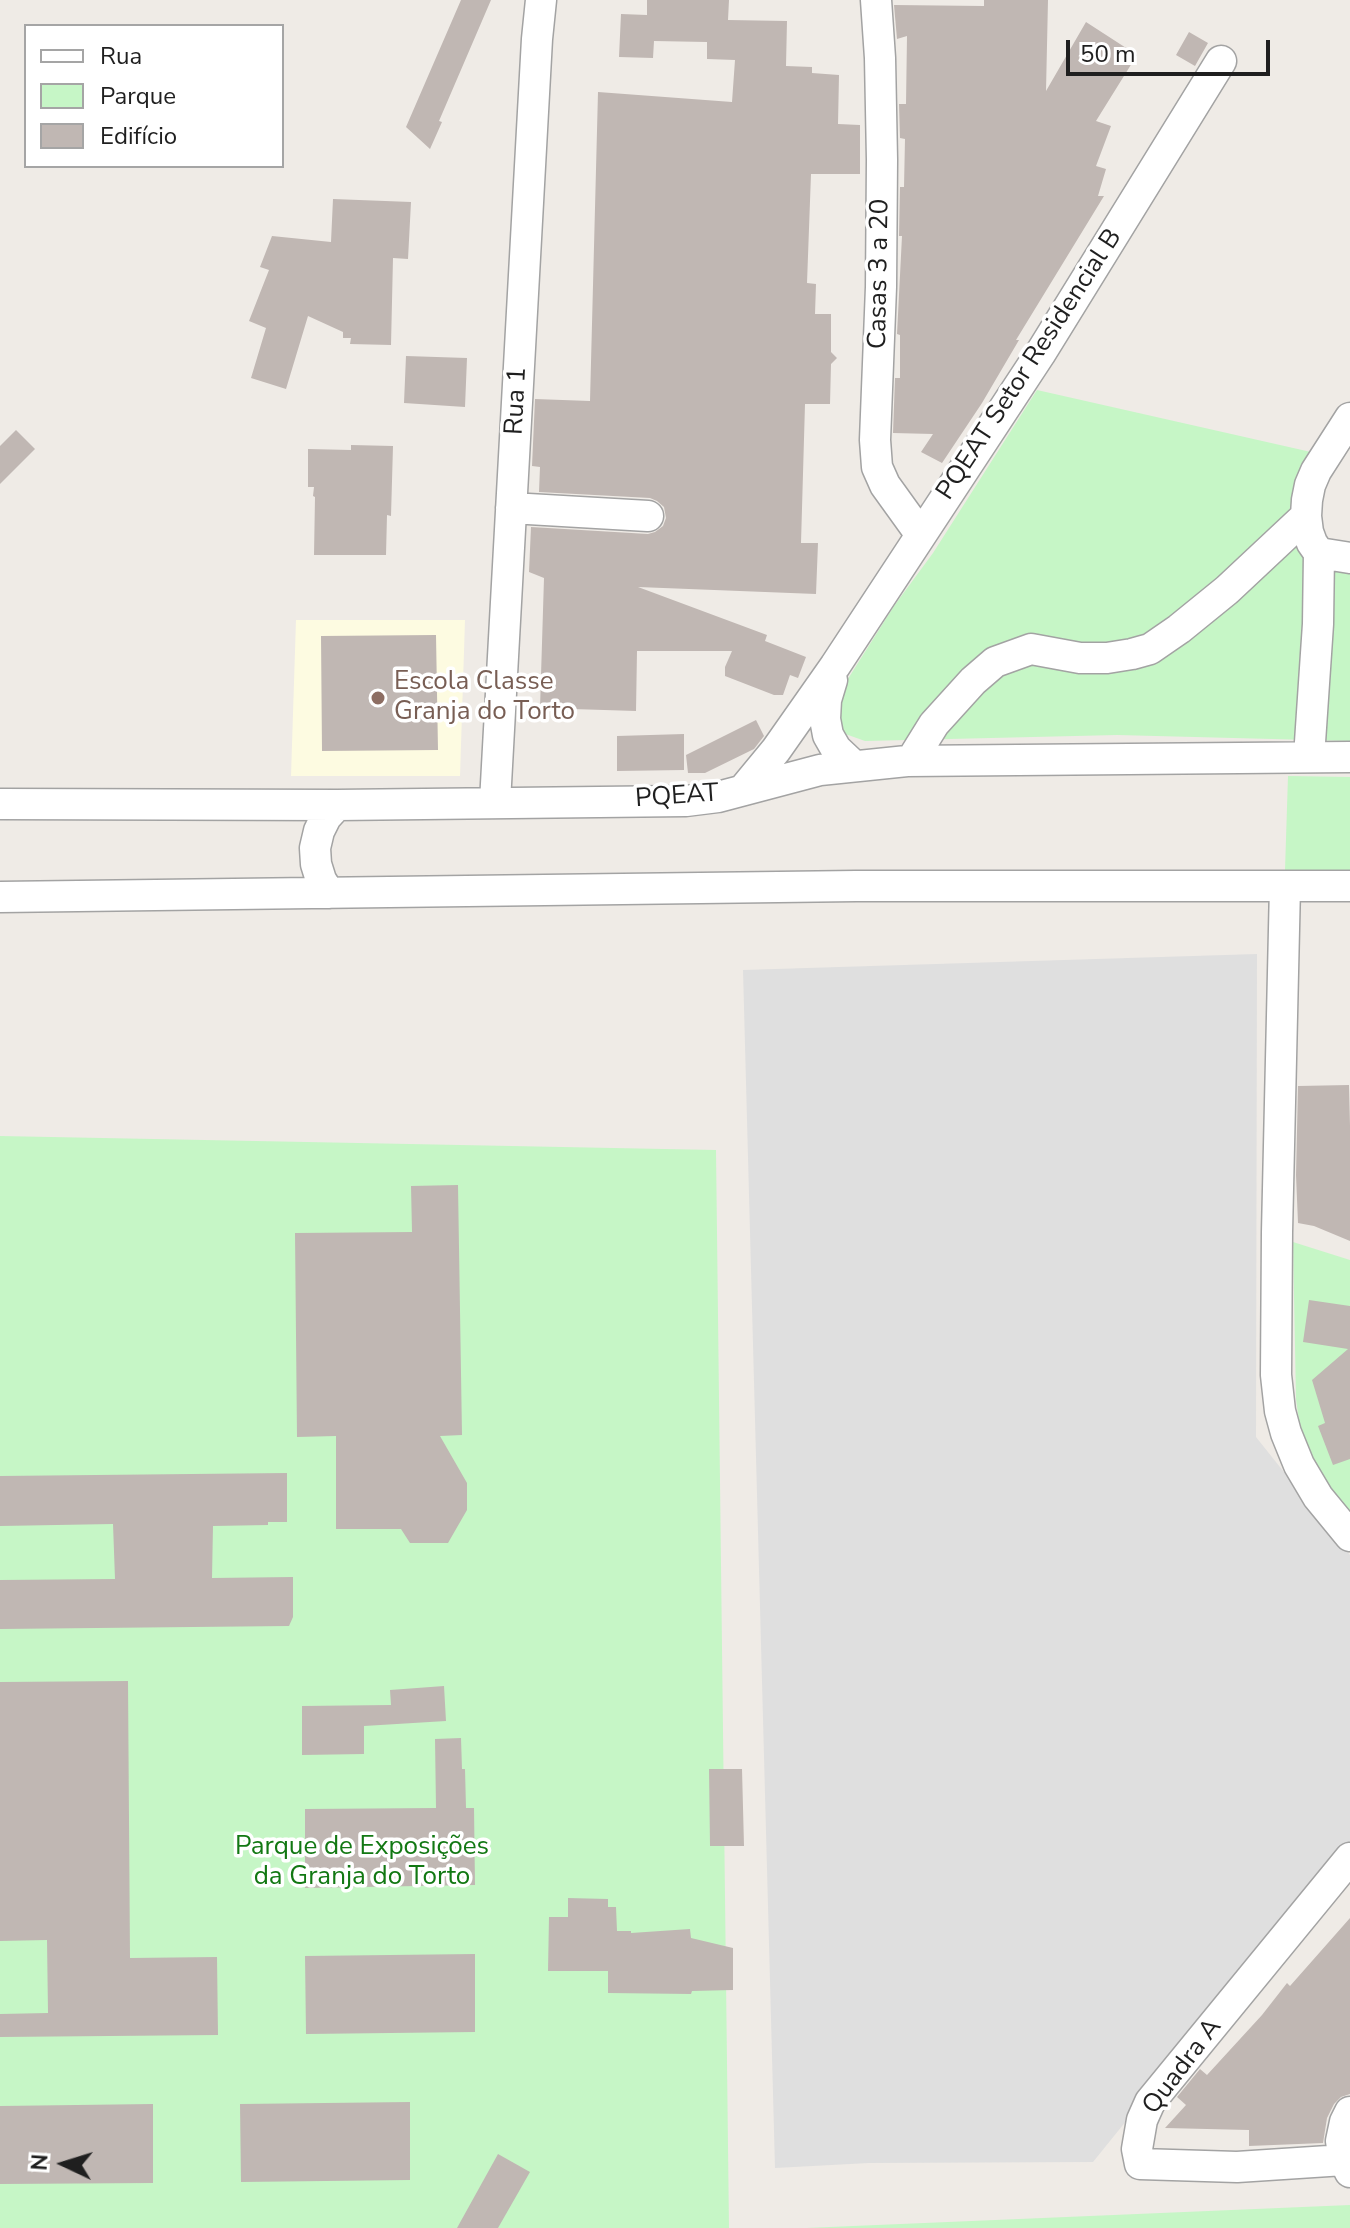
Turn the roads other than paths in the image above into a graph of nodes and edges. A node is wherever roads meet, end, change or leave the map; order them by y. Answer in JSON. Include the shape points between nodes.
{"nodes":[{"id":1,"x":541,"y":0,"type":"edge"},
{"id":2,"x":876,"y":0,"type":"edge"},
{"id":3,"x":1221,"y":61,"type":"dead end"},
{"id":4,"x":1350,"y":418,"type":"edge"},
{"id":5,"x":511,"y":508,"type":"junction"},
{"id":6,"x":648,"y":516,"type":"dead end"},
{"id":7,"x":1306,"y":516,"type":"junction"},
{"id":8,"x":921,"y":535,"type":"junction"},
{"id":9,"x":1319,"y":553,"type":"junction"},
{"id":10,"x":1350,"y":558,"type":"edge"},
{"id":11,"x":835,"y":666,"type":"junction"},
{"id":12,"x":1309,"y":757,"type":"junction"},
{"id":13,"x":1350,"y":757,"type":"edge"},
{"id":14,"x":911,"y":761,"type":"junction"},
{"id":15,"x":853,"y":765,"type":"junction"},
{"id":16,"x":743,"y":790,"type":"junction"},
{"id":17,"x":495,"y":802,"type":"junction"},
{"id":18,"x":0,"y":804,"type":"edge"},
{"id":19,"x":337,"y":805,"type":"junction"},
{"id":20,"x":1285,"y":886,"type":"junction"},
{"id":21,"x":1350,"y":886,"type":"edge"},
{"id":22,"x":329,"y":893,"type":"junction"},
{"id":23,"x":0,"y":897,"type":"edge"},
{"id":24,"x":1350,"y":1536,"type":"edge"},
{"id":25,"x":1350,"y":1858,"type":"edge"},
{"id":26,"x":1350,"y":2112,"type":"edge"},
{"id":27,"x":1347,"y":2166,"type":"edge"}],
"edges":[{"from":1,"to":5,"type":"street","name":"Rua 1"},
{"from":2,"to":8,"type":"street","name":"Casas 3 a 20","via":[[882,176],[877,467]]},
{"from":3,"to":8,"type":"street","name":"PQEAT Setor Residencial B"},
{"from":4,"to":7,"type":"street","via":[[1310,485]]},
{"from":5,"to":6,"type":"street"},
{"from":5,"to":17,"type":"street","name":"Rua 1"},
{"from":7,"to":9,"type":"street"},
{"from":7,"to":14,"type":"street","via":[[1227,590],[1150,649],[1107,658],[1031,649],[995,662],[934,724]]},
{"from":8,"to":11,"type":"street","name":"PQEAT Setor Residencial B"},
{"from":9,"to":10,"type":"street"},
{"from":9,"to":12,"type":"street"},
{"from":11,"to":15,"type":"street","via":[[825,719],[836,749]]},
{"from":11,"to":16,"type":"street","name":"PQEAT Setor Residencial B"},
{"from":12,"to":13,"type":"street","name":"PQEAT"},
{"from":12,"to":14,"type":"street","name":"PQEAT"},
{"from":14,"to":15,"type":"street","name":"PQEAT"},
{"from":15,"to":16,"type":"street","name":"PQEAT"},
{"from":16,"to":17,"type":"street","name":"PQEAT","via":[[686,801]]},
{"from":17,"to":19,"type":"street","name":"PQEAT"},
{"from":18,"to":19,"type":"street","name":"PQEAT"},
{"from":19,"to":22,"type":"street","via":[[322,824],[315,848]]},
{"from":20,"to":21,"type":"street"},
{"from":20,"to":22,"type":"street"},
{"from":20,"to":24,"type":"street","via":[[1276,1375],[1280,1411],[1299,1465]]},
{"from":22,"to":23,"type":"street"},
{"from":25,"to":27,"type":"street","name":"Quadra A","via":[[1150,2102],[1137,2149],[1140,2164]]},
{"from":26,"to":27,"type":"street","via":[[1341,2141]]}]}
